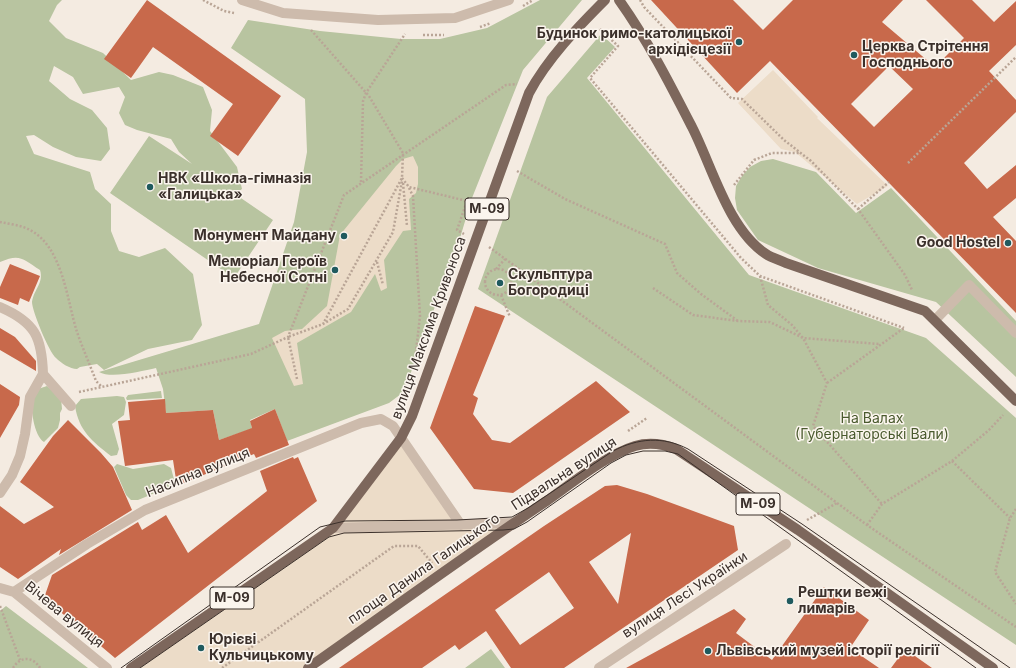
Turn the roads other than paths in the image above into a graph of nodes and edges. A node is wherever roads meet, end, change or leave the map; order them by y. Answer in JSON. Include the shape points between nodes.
{"nodes":[{"id":1,"x":242,"y":0,"type":"edge"},
{"id":2,"x":509,"y":0,"type":"edge"},
{"id":3,"x":605,"y":0,"type":"edge"},
{"id":4,"x":619,"y":0,"type":"edge"},
{"id":5,"x":0,"y":307,"type":"edge"},
{"id":6,"x":935,"y":320,"type":"junction"},
{"id":7,"x":1016,"y":333,"type":"edge"},
{"id":8,"x":42,"y":374,"type":"junction"},
{"id":9,"x":1016,"y":401,"type":"edge"},
{"id":10,"x":71,"y":406,"type":"dead end"},
{"id":11,"x":401,"y":438,"type":"junction"},
{"id":12,"x":0,"y":493,"type":"edge"},
{"id":13,"x":513,"y":524,"type":"junction"},
{"id":14,"x":461,"y":525,"type":"junction"},
{"id":15,"x":333,"y":528,"type":"junction"},
{"id":16,"x":786,"y":544,"type":"dead end"},
{"id":17,"x":0,"y":588,"type":"edge"},
{"id":18,"x":14,"y":592,"type":"junction"},
{"id":19,"x":107,"y":668,"type":"edge"},
{"id":20,"x":131,"y":668,"type":"edge"},
{"id":21,"x":308,"y":668,"type":"edge"},
{"id":22,"x":599,"y":668,"type":"edge"},
{"id":23,"x":992,"y":668,"type":"edge"}],
"edges":[{"from":1,"to":2,"type":"street","via":[[283,13],[378,20],[455,18]]},
{"from":3,"to":11,"type":"main road","name":"вулиця Максима Кривоноса","number":"М-09","via":[[539,74],[529,93],[412,416]]},
{"from":4,"to":6,"type":"main road","via":[[632,18],[692,128],[727,207],[751,241],[767,254],[786,263],[925,311]]},
{"from":5,"to":8,"type":"street","via":[[23,319],[35,334],[42,351]]},
{"from":6,"to":7,"type":"street","via":[[970,286]]},
{"from":6,"to":9,"type":"main road"},
{"from":8,"to":10,"type":"street"},
{"from":8,"to":12,"type":"street","via":[[30,397],[20,456]]},
{"from":11,"to":14,"type":"street","name":"площа Данила Галицького"},
{"from":11,"to":15,"type":"main road","number":"М-09"},
{"from":11,"to":18,"type":"street","name":"Насипна вулиця","via":[[393,426],[381,419],[361,423],[145,510]]},
{"from":13,"to":14,"type":"street","name":"площа Данила Галицького"},
{"from":13,"to":21,"type":"main road","name":"площа Данила Галицького","number":"М-09"},
{"from":13,"to":23,"type":"main road","name":"Підвальна вулиця","number":"М-09","via":[[615,455],[635,446],[664,444],[676,449],[798,530]]},
{"from":14,"to":15,"type":"street","name":"площа Данила Галицького"},
{"from":15,"to":20,"type":"main road","number":"М-09"},
{"from":16,"to":22,"type":"street","name":"вулиця Лесі Українки"},
{"from":17,"to":18,"type":"street","name":"Вічева вулиця"},
{"from":18,"to":19,"type":"street","name":"Вічева вулиця"}]}
